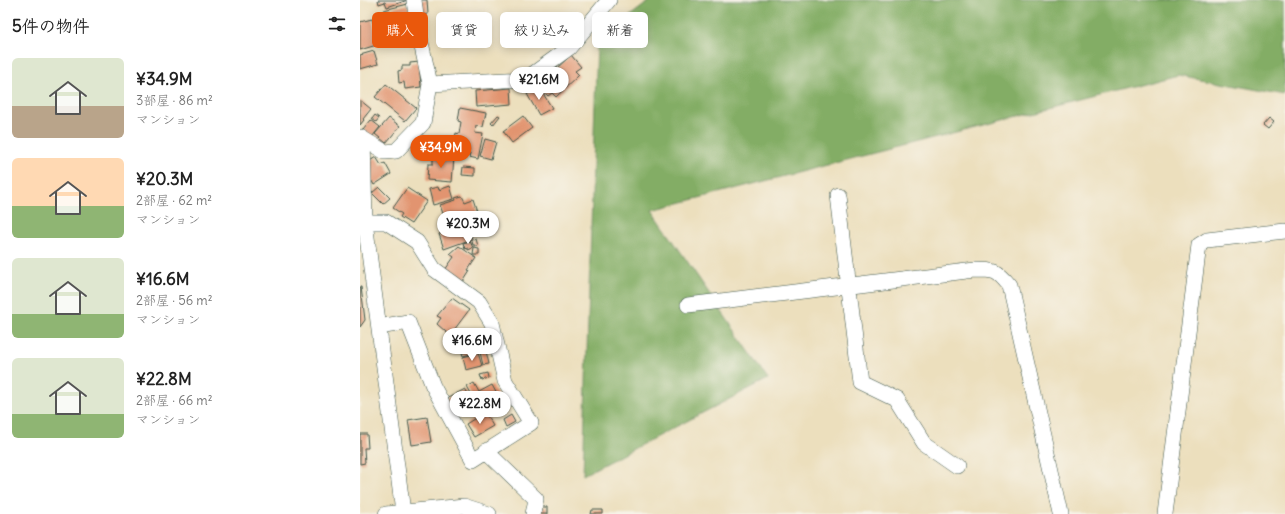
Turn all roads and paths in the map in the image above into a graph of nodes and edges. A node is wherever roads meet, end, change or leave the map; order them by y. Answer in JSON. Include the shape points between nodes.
{"nodes":[{"id":1,"x":414,"y":0,"type":"edge"},
{"id":2,"x":609,"y":0,"type":"edge"},
{"id":3,"x":430,"y":84,"type":"junction"},
{"id":4,"x":361,"y":138,"type":"edge"},
{"id":5,"x":838,"y":195,"type":"dead end"},
{"id":6,"x":362,"y":222,"type":"edge"},
{"id":7,"x":1285,"y":231,"type":"edge"},
{"id":8,"x":849,"y":286,"type":"junction"},
{"id":9,"x":688,"y":305,"type":"dead end"},
{"id":10,"x":379,"y":327,"type":"junction"},
{"id":11,"x":486,"y":451,"type":"junction"},
{"id":12,"x":957,"y":466,"type":"dead end"},
{"id":13,"x":403,"y":512,"type":"junction"},
{"id":14,"x":386,"y":514,"type":"edge"},
{"id":15,"x":489,"y":514,"type":"edge"},
{"id":16,"x":533,"y":514,"type":"edge"},
{"id":17,"x":1061,"y":514,"type":"edge"},
{"id":18,"x":1165,"y":514,"type":"edge"}],
"edges":[{"from":1,"to":3,"type":"street"},
{"from":2,"to":3,"type":"street","via":[[569,48],[526,79]]},
{"from":3,"to":4,"type":"street","via":[[423,123],[396,151],[385,152]]},
{"from":4,"to":6,"type":"street"},
{"from":5,"to":8,"type":"street"},
{"from":6,"to":10,"type":"street"},
{"from":6,"to":11,"type":"street","via":[[386,222],[416,242],[434,269],[479,302],[492,324],[505,381],[530,422]]},
{"from":7,"to":18,"type":"street","via":[[1208,240],[1199,244]]},
{"from":8,"to":9,"type":"street"},
{"from":8,"to":12,"type":"street","via":[[860,382],[897,400],[924,443]]},
{"from":8,"to":17,"type":"street","via":[[976,270],[999,273],[1009,285]]},
{"from":10,"to":11,"type":"street","via":[[408,322],[433,386],[473,460]]},
{"from":10,"to":13,"type":"street"},
{"from":11,"to":16,"type":"street","via":[[536,499]]},
{"from":13,"to":14,"type":"street"},
{"from":13,"to":15,"type":"street","via":[[464,506]]}]}
